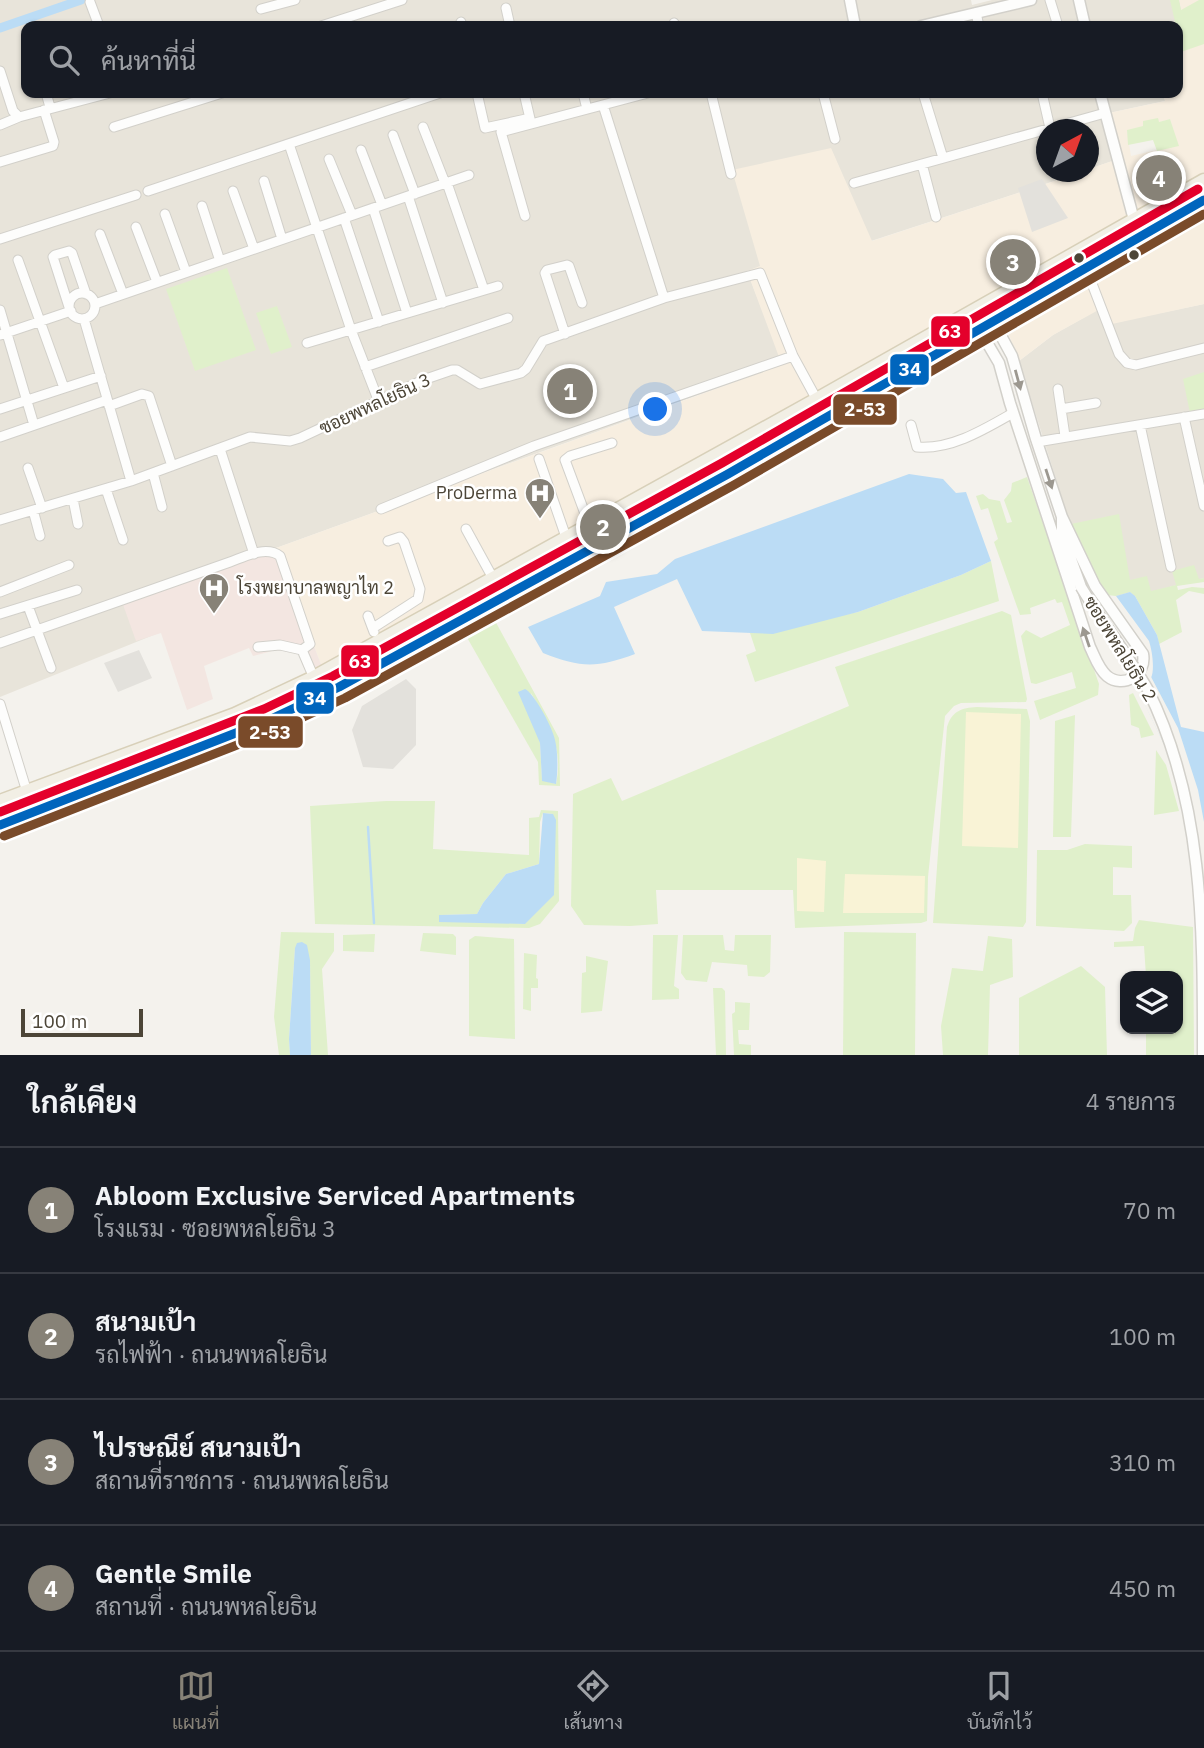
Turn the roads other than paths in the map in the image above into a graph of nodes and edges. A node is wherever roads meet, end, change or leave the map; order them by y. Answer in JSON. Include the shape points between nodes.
{"nodes":[{"id":1,"x":295,"y":0,"type":"edge"},
{"id":2,"x":402,"y":0,"type":"edge"},
{"id":3,"x":850,"y":0,"type":"edge"},
{"id":4,"x":1031,"y":0,"type":"edge"},
{"id":5,"x":1050,"y":0,"type":"edge"},
{"id":6,"x":1079,"y":0,"type":"edge"},
{"id":7,"x":90,"y":2,"type":"dead end"},
{"id":8,"x":506,"y":8,"type":"dead end"},
{"id":9,"x":261,"y":9,"type":"dead end"},
{"id":10,"x":976,"y":13,"type":"junction"},
{"id":11,"x":97,"y":21,"type":"edge"},
{"id":12,"x":337,"y":21,"type":"edge"},
{"id":13,"x":509,"y":21,"type":"edge"},
{"id":14,"x":854,"y":21,"type":"edge"},
{"id":15,"x":942,"y":21,"type":"edge"},
{"id":16,"x":978,"y":21,"type":"edge"},
{"id":17,"x":1056,"y":21,"type":"edge"},
{"id":18,"x":1084,"y":21,"type":"edge"},
{"id":19,"x":0,"y":71,"type":"edge"},
{"id":20,"x":46,"y":98,"type":"edge"},
{"id":21,"x":90,"y":98,"type":"edge"},
{"id":22,"x":206,"y":98,"type":"edge"},
{"id":23,"x":425,"y":98,"type":"edge"},
{"id":24,"x":478,"y":98,"type":"edge"},
{"id":25,"x":525,"y":98,"type":"edge"},
{"id":26,"x":584,"y":98,"type":"edge"},
{"id":27,"x":631,"y":98,"type":"edge"},
{"id":28,"x":712,"y":98,"type":"edge"},
{"id":29,"x":824,"y":98,"type":"edge"},
{"id":30,"x":925,"y":98,"type":"edge"},
{"id":31,"x":1043,"y":98,"type":"edge"},
{"id":32,"x":1101,"y":98,"type":"edge"},
{"id":33,"x":603,"y":106,"type":"junction"},
{"id":34,"x":47,"y":109,"type":"junction"},
{"id":35,"x":587,"y":109,"type":"junction"},
{"id":36,"x":1105,"y":113,"type":"junction"},
{"id":37,"x":19,"y":117,"type":"junction"},
{"id":38,"x":1048,"y":119,"type":"edge"},
{"id":39,"x":1083,"y":119,"type":"edge"},
{"id":40,"x":530,"y":120,"type":"junction"},
{"id":41,"x":518,"y":124,"type":"junction"},
{"id":42,"x":0,"y":125,"type":"edge"},
{"id":43,"x":114,"y":127,"type":"dead end"},
{"id":44,"x":423,"y":127,"type":"dead end"},
{"id":45,"x":1036,"y":132,"type":"edge"},
{"id":46,"x":393,"y":135,"type":"dead end"},
{"id":47,"x":835,"y":139,"type":"dead end"},
{"id":48,"x":289,"y":144,"type":"junction"},
{"id":49,"x":361,"y":150,"type":"dead end"},
{"id":50,"x":943,"y":158,"type":"junction"},
{"id":51,"x":329,"y":159,"type":"dead end"},
{"id":52,"x":0,"y":162,"type":"edge"},
{"id":53,"x":922,"y":164,"type":"junction"},
{"id":54,"x":731,"y":174,"type":"dead end"},
{"id":55,"x":470,"y":175,"type":"dead end"},
{"id":56,"x":264,"y":181,"type":"dead end"},
{"id":57,"x":1204,"y":181,"type":"edge"},
{"id":58,"x":446,"y":183,"type":"junction"},
{"id":59,"x":854,"y":183,"type":"dead end"},
{"id":60,"x":148,"y":191,"type":"dead end"},
{"id":61,"x":233,"y":191,"type":"dead end"},
{"id":62,"x":136,"y":195,"type":"dead end"},
{"id":63,"x":412,"y":195,"type":"junction"},
{"id":64,"x":1204,"y":200,"type":"edge"},
{"id":65,"x":202,"y":206,"type":"dead end"},
{"id":66,"x":378,"y":206,"type":"junction"},
{"id":67,"x":166,"y":214,"type":"dead end"},
{"id":68,"x":526,"y":216,"type":"dead end"},
{"id":69,"x":348,"y":217,"type":"junction"},
{"id":70,"x":936,"y":217,"type":"dead end"},
{"id":71,"x":1134,"y":220,"type":"junction"},
{"id":72,"x":136,"y":227,"type":"dead end"},
{"id":73,"x":317,"y":227,"type":"junction"},
{"id":74,"x":100,"y":234,"type":"dead end"},
{"id":75,"x":1142,"y":235,"type":"junction"},
{"id":76,"x":0,"y":239,"type":"edge"},
{"id":77,"x":282,"y":239,"type":"junction"},
{"id":78,"x":254,"y":249,"type":"junction"},
{"id":79,"x":18,"y":260,"type":"dead end"},
{"id":80,"x":220,"y":261,"type":"junction"},
{"id":81,"x":1086,"y":268,"type":"junction"},
{"id":82,"x":186,"y":272,"type":"junction"},
{"id":83,"x":157,"y":282,"type":"junction"},
{"id":84,"x":498,"y":286,"type":"dead end"},
{"id":85,"x":484,"y":290,"type":"junction"},
{"id":86,"x":86,"y":294,"type":"junction"},
{"id":87,"x":123,"y":294,"type":"junction"},
{"id":88,"x":664,"y":298,"type":"junction"},
{"id":89,"x":443,"y":303,"type":"junction"},
{"id":90,"x":582,"y":303,"type":"dead end"},
{"id":91,"x":95,"y":304,"type":"junction"},
{"id":92,"x":981,"y":307,"type":"junction"},
{"id":93,"x":70,"y":309,"type":"junction"},
{"id":94,"x":0,"y":310,"type":"edge"},
{"id":95,"x":407,"y":313,"type":"junction"},
{"id":96,"x":84,"y":318,"type":"junction"},
{"id":97,"x":508,"y":318,"type":"dead end"},
{"id":98,"x":993,"y":321,"type":"junction"},
{"id":99,"x":39,"y":322,"type":"junction"},
{"id":100,"x":379,"y":322,"type":"junction"},
{"id":101,"x":979,"y":329,"type":"junction"},
{"id":102,"x":351,"y":330,"type":"junction"},
{"id":103,"x":4,"y":334,"type":"edge"},
{"id":104,"x":565,"y":334,"type":"junction"},
{"id":105,"x":307,"y":343,"type":"dead end"},
{"id":106,"x":1204,"y":348,"type":"edge"},
{"id":107,"x":793,"y":356,"type":"junction"},
{"id":108,"x":365,"y":367,"type":"junction"},
{"id":109,"x":100,"y":376,"type":"junction"},
{"id":110,"x":64,"y":388,"type":"junction"},
{"id":111,"x":1058,"y":389,"type":"dead end"},
{"id":112,"x":817,"y":400,"type":"junction"},
{"id":113,"x":26,"y":401,"type":"junction"},
{"id":114,"x":379,"y":402,"type":"junction"},
{"id":115,"x":108,"y":403,"type":"junction"},
{"id":116,"x":1097,"y":403,"type":"dead end"},
{"id":117,"x":0,"y":409,"type":"edge"},
{"id":118,"x":1061,"y":409,"type":"junction"},
{"id":119,"x":1013,"y":413,"type":"junction"},
{"id":120,"x":1204,"y":414,"type":"edge"},
{"id":121,"x":826,"y":416,"type":"junction"},
{"id":122,"x":1184,"y":417,"type":"junction"},
{"id":123,"x":34,"y":425,"type":"junction"},
{"id":124,"x":911,"y":425,"type":"dead end"},
{"id":125,"x":1140,"y":425,"type":"junction"},
{"id":126,"x":1065,"y":436,"type":"junction"},
{"id":127,"x":0,"y":437,"type":"edge"},
{"id":128,"x":1037,"y":442,"type":"junction"},
{"id":129,"x":612,"y":443,"type":"dead end"},
{"id":130,"x":1024,"y":446,"type":"junction"},
{"id":131,"x":220,"y":449,"type":"junction"},
{"id":132,"x":538,"y":458,"type":"dead end"},
{"id":133,"x":172,"y":466,"type":"junction"},
{"id":134,"x":28,"y":468,"type":"dead end"},
{"id":135,"x":153,"y":473,"type":"junction"},
{"id":136,"x":131,"y":481,"type":"junction"},
{"id":137,"x":106,"y":489,"type":"junction"},
{"id":138,"x":73,"y":499,"type":"junction"},
{"id":139,"x":1204,"y":506,"type":"edge"},
{"id":140,"x":162,"y":507,"type":"dead end"},
{"id":141,"x":37,"y":509,"type":"junction"},
{"id":142,"x":381,"y":509,"type":"dead end"},
{"id":143,"x":1062,"y":517,"type":"junction"},
{"id":144,"x":0,"y":520,"type":"edge"},
{"id":145,"x":1049,"y":520,"type":"junction"},
{"id":146,"x":78,"y":524,"type":"dead end"},
{"id":147,"x":590,"y":527,"type":"junction"},
{"id":148,"x":466,"y":529,"type":"dead end"},
{"id":149,"x":1062,"y":534,"type":"junction"},
{"id":150,"x":40,"y":536,"type":"dead end"},
{"id":151,"x":122,"y":540,"type":"dead end"},
{"id":152,"x":567,"y":540,"type":"junction"},
{"id":153,"x":388,"y":541,"type":"dead end"},
{"id":154,"x":254,"y":554,"type":"junction"},
{"id":155,"x":69,"y":565,"type":"dead end"},
{"id":156,"x":1171,"y":567,"type":"dead end"},
{"id":157,"x":488,"y":583,"type":"junction"},
{"id":158,"x":77,"y":590,"type":"dead end"},
{"id":159,"x":0,"y":592,"type":"edge"},
{"id":160,"x":492,"y":604,"type":"junction"},
{"id":161,"x":28,"y":606,"type":"junction"},
{"id":162,"x":0,"y":614,"type":"edge"},
{"id":163,"x":368,"y":616,"type":"dead end"},
{"id":164,"x":373,"y":628,"type":"junction"},
{"id":165,"x":37,"y":629,"type":"junction"},
{"id":166,"x":0,"y":643,"type":"edge"},
{"id":167,"x":378,"y":643,"type":"junction"},
{"id":168,"x":258,"y":647,"type":"dead end"},
{"id":169,"x":302,"y":650,"type":"junction"},
{"id":170,"x":51,"y":668,"type":"dead end"},
{"id":171,"x":313,"y":678,"type":"junction"},
{"id":172,"x":0,"y":704,"type":"edge"},
{"id":173,"x":4,"y":735,"type":"edge"},
{"id":174,"x":120,"y":757,"type":"junction"},
{"id":175,"x":126,"y":775,"type":"junction"},
{"id":176,"x":27,"y":792,"type":"junction"},
{"id":177,"x":0,"y":802,"type":"edge"},
{"id":178,"x":0,"y":825,"type":"edge"},
{"id":179,"x":1203,"y":1055,"type":"edge"}],
"edges":[{"from":1,"to":9,"type":"street"},
{"from":2,"to":12,"type":"street"},
{"from":3,"to":14,"type":"street"},
{"from":4,"to":10,"type":"street"},
{"from":5,"to":17,"type":"street"},
{"from":6,"to":18,"type":"street"},
{"from":7,"to":11,"type":"street"},
{"from":8,"to":13,"type":"street"},
{"from":10,"to":15,"type":"street"},
{"from":10,"to":16,"type":"street"},
{"from":19,"to":37,"type":"street"},
{"from":20,"to":34,"type":"street"},
{"from":21,"to":34,"type":"street"},
{"from":22,"to":43,"type":"street"},
{"from":23,"to":48,"type":"street"},
{"from":24,"to":41,"type":"street","via":[[485,128]]},
{"from":25,"to":40,"type":"street"},
{"from":26,"to":35,"type":"street"},
{"from":27,"to":33,"type":"street"},
{"from":28,"to":54,"type":"street"},
{"from":29,"to":47,"type":"street"},
{"from":30,"to":50,"type":"street"},
{"from":31,"to":38,"type":"street"},
{"from":32,"to":36,"type":"street"},
{"from":33,"to":35,"type":"street"},
{"from":33,"to":88,"type":"street"},
{"from":34,"to":37,"type":"street"},
{"from":34,"to":52,"type":"street","via":[[53,146]]},
{"from":35,"to":40,"type":"street"},
{"from":36,"to":39,"type":"street"},
{"from":36,"to":71,"type":"street"},
{"from":37,"to":42,"type":"street"},
{"from":40,"to":41,"type":"street"},
{"from":41,"to":68,"type":"street","via":[[501,132]]},
{"from":44,"to":58,"type":"street"},
{"from":45,"to":50,"type":"street"},
{"from":46,"to":63,"type":"street"},
{"from":48,"to":60,"type":"street"},
{"from":48,"to":73,"type":"street"},
{"from":49,"to":66,"type":"street"},
{"from":50,"to":53,"type":"street"},
{"from":51,"to":69,"type":"street"},
{"from":53,"to":59,"type":"street"},
{"from":53,"to":70,"type":"street"},
{"from":55,"to":58,"type":"street"},
{"from":56,"to":77,"type":"street"},
{"from":57,"to":71,"type":"main road"},
{"from":58,"to":63,"type":"street"},
{"from":58,"to":85,"type":"street"},
{"from":61,"to":78,"type":"street"},
{"from":62,"to":76,"type":"street"},
{"from":63,"to":66,"type":"street"},
{"from":63,"to":89,"type":"street"},
{"from":64,"to":75,"type":"main road"},
{"from":65,"to":80,"type":"street"},
{"from":66,"to":69,"type":"street"},
{"from":66,"to":95,"type":"street"},
{"from":67,"to":82,"type":"street"},
{"from":69,"to":73,"type":"street"},
{"from":69,"to":100,"type":"street"},
{"from":71,"to":75,"type":"main road"},
{"from":71,"to":92,"type":"main road"},
{"from":72,"to":83,"type":"street"},
{"from":73,"to":77,"type":"street"},
{"from":73,"to":102,"type":"street"},
{"from":74,"to":87,"type":"street"},
{"from":75,"to":81,"type":"main road"},
{"from":77,"to":78,"type":"street"},
{"from":78,"to":80,"type":"street"},
{"from":79,"to":99,"type":"street"},
{"from":80,"to":82,"type":"street"},
{"from":81,"to":98,"type":"main road"},
{"from":81,"to":106,"type":"street","via":[[1115,345],[1128,363],[1136,365]]},
{"from":82,"to":83,"type":"street"},
{"from":83,"to":87,"type":"street"},
{"from":84,"to":85,"type":"street"},
{"from":85,"to":89,"type":"street"},
{"from":86,"to":91,"type":"street"},
{"from":86,"to":93,"type":"street","via":[[74,296]]},
{"from":86,"to":93,"type":"street","via":[[72,253],[55,255]]},
{"from":87,"to":91,"type":"street"},
{"from":88,"to":104,"type":"street","name":"ซอยพหลโยธิน 3"},
{"from":88,"to":107,"type":"street","name":"ซอยพหลโยธิน 3","via":[[760,274]]},
{"from":89,"to":95,"type":"street"},
{"from":90,"to":104,"type":"street","via":[[569,266],[547,270]]},
{"from":91,"to":96,"type":"street","via":[[91,315]]},
{"from":92,"to":98,"type":"main road"},
{"from":92,"to":112,"type":"main road"},
{"from":93,"to":96,"type":"street"},
{"from":93,"to":99,"type":"street"},
{"from":94,"to":103,"type":"street"},
{"from":95,"to":100,"type":"street"},
{"from":96,"to":109,"type":"street"},
{"from":97,"to":108,"type":"street"},
{"from":98,"to":101,"type":"main road"},
{"from":98,"to":128,"type":"street","name":"ซอยพหลโยธิน 2","one_way":true,"via":[[1012,356]]},
{"from":99,"to":103,"type":"street"},
{"from":99,"to":110,"type":"street"},
{"from":100,"to":102,"type":"street"},
{"from":101,"to":119,"type":"street","name":"ซอยพหลโยธิน 2","via":[[999,363]]},
{"from":101,"to":121,"type":"main road"},
{"from":102,"to":105,"type":"street"},
{"from":102,"to":108,"type":"street"},
{"from":103,"to":113,"type":"street"},
{"from":104,"to":114,"type":"street","name":"ซอยพหลโยธิน 3","via":[[542,341],[521,373],[480,384],[452,370]]},
{"from":107,"to":112,"type":"street","name":"ซอยพหลโยธิน 3"},
{"from":107,"to":142,"type":"street","via":[[534,446]]},
{"from":108,"to":114,"type":"street"},
{"from":109,"to":110,"type":"street"},
{"from":109,"to":115,"type":"street"},
{"from":110,"to":113,"type":"street"},
{"from":111,"to":118,"type":"street"},
{"from":112,"to":121,"type":"main road"},
{"from":112,"to":147,"type":"main road"},
{"from":113,"to":117,"type":"street"},
{"from":113,"to":123,"type":"street"},
{"from":114,"to":131,"type":"street","name":"ซอยพหลโยธิน 3","via":[[300,438],[250,437]]},
{"from":115,"to":123,"type":"street"},
{"from":115,"to":133,"type":"street","via":[[149,396]]},
{"from":115,"to":136,"type":"street"},
{"from":116,"to":118,"type":"street"},
{"from":118,"to":126,"type":"street"},
{"from":119,"to":124,"type":"street","via":[[969,436],[936,446],[917,447]]},
{"from":119,"to":130,"type":"street","name":"ซอยพหลโยธิน 2"},
{"from":120,"to":122,"type":"street"},
{"from":121,"to":160,"type":"main road"},
{"from":122,"to":125,"type":"street"},
{"from":122,"to":139,"type":"street"},
{"from":123,"to":127,"type":"street"},
{"from":125,"to":126,"type":"street"},
{"from":125,"to":156,"type":"street"},
{"from":126,"to":128,"type":"street"},
{"from":128,"to":130,"type":"street"},
{"from":128,"to":143,"type":"street","name":"ซอยพหลโยธิน 2","one_way":true},
{"from":129,"to":147,"type":"street","via":[[565,460]]},
{"from":130,"to":145,"type":"street","name":"ซอยพหลโยธิน 2"},
{"from":131,"to":133,"type":"street","name":"ซอยพหลโยธิน 3"},
{"from":131,"to":154,"type":"street"},
{"from":132,"to":152,"type":"street"},
{"from":133,"to":135,"type":"street","name":"ซอยพหลโยธิน 3"},
{"from":134,"to":141,"type":"street"},
{"from":135,"to":136,"type":"street","name":"ซอยพหลโยธิน 3"},
{"from":135,"to":140,"type":"street"},
{"from":136,"to":137,"type":"street","name":"ซอยพหลโยธิน 3"},
{"from":137,"to":138,"type":"street","name":"ซอยพหลโยธิน 3"},
{"from":137,"to":151,"type":"street"},
{"from":138,"to":141,"type":"street","name":"ซอยพหลโยธิน 3"},
{"from":138,"to":146,"type":"street"},
{"from":141,"to":144,"type":"street","name":"ซอยพหลโยธิน 3"},
{"from":141,"to":150,"type":"street"},
{"from":143,"to":145,"type":"street","one_way":true,"via":[[1095,586],[1143,654],[1143,669],[1129,680],[1111,679],[1099,668]]},
{"from":143,"to":149,"type":"street","name":"ซอยพหลโยธิน 2"},
{"from":145,"to":149,"type":"street","name":"ซอยพหลโยธิน 2"},
{"from":147,"to":152,"type":"main road"},
{"from":148,"to":157,"type":"street"},
{"from":149,"to":179,"type":"street","name":"ซอยพหลโยธิน 2","bridge":true,"via":[[1081,587],[1148,691],[1177,755],[1189,797],[1198,844],[1203,918]]},
{"from":152,"to":157,"type":"main road"},
{"from":153,"to":164,"type":"street","via":[[400,537],[404,541],[420,589],[418,599]]},
{"from":154,"to":165,"type":"street"},
{"from":154,"to":169,"type":"street","via":[[267,551],[280,556],[310,644]]},
{"from":155,"to":159,"type":"street"},
{"from":157,"to":160,"type":"main road"},
{"from":157,"to":167,"type":"main road"},
{"from":158,"to":161,"type":"street"},
{"from":160,"to":175,"type":"main road","via":[[291,711]]},
{"from":161,"to":162,"type":"street"},
{"from":161,"to":165,"type":"street"},
{"from":163,"to":164,"type":"street"},
{"from":164,"to":167,"type":"street"},
{"from":165,"to":166,"type":"street"},
{"from":165,"to":170,"type":"street"},
{"from":167,"to":171,"type":"main road"},
{"from":168,"to":169,"type":"street"},
{"from":169,"to":171,"type":"street"},
{"from":171,"to":174,"type":"main road","via":[[235,715]]},
{"from":172,"to":173,"type":"street"},
{"from":173,"to":176,"type":"street"},
{"from":174,"to":175,"type":"main road"},
{"from":174,"to":176,"type":"main road"},
{"from":175,"to":178,"type":"main road"},
{"from":176,"to":177,"type":"main road"}]}
